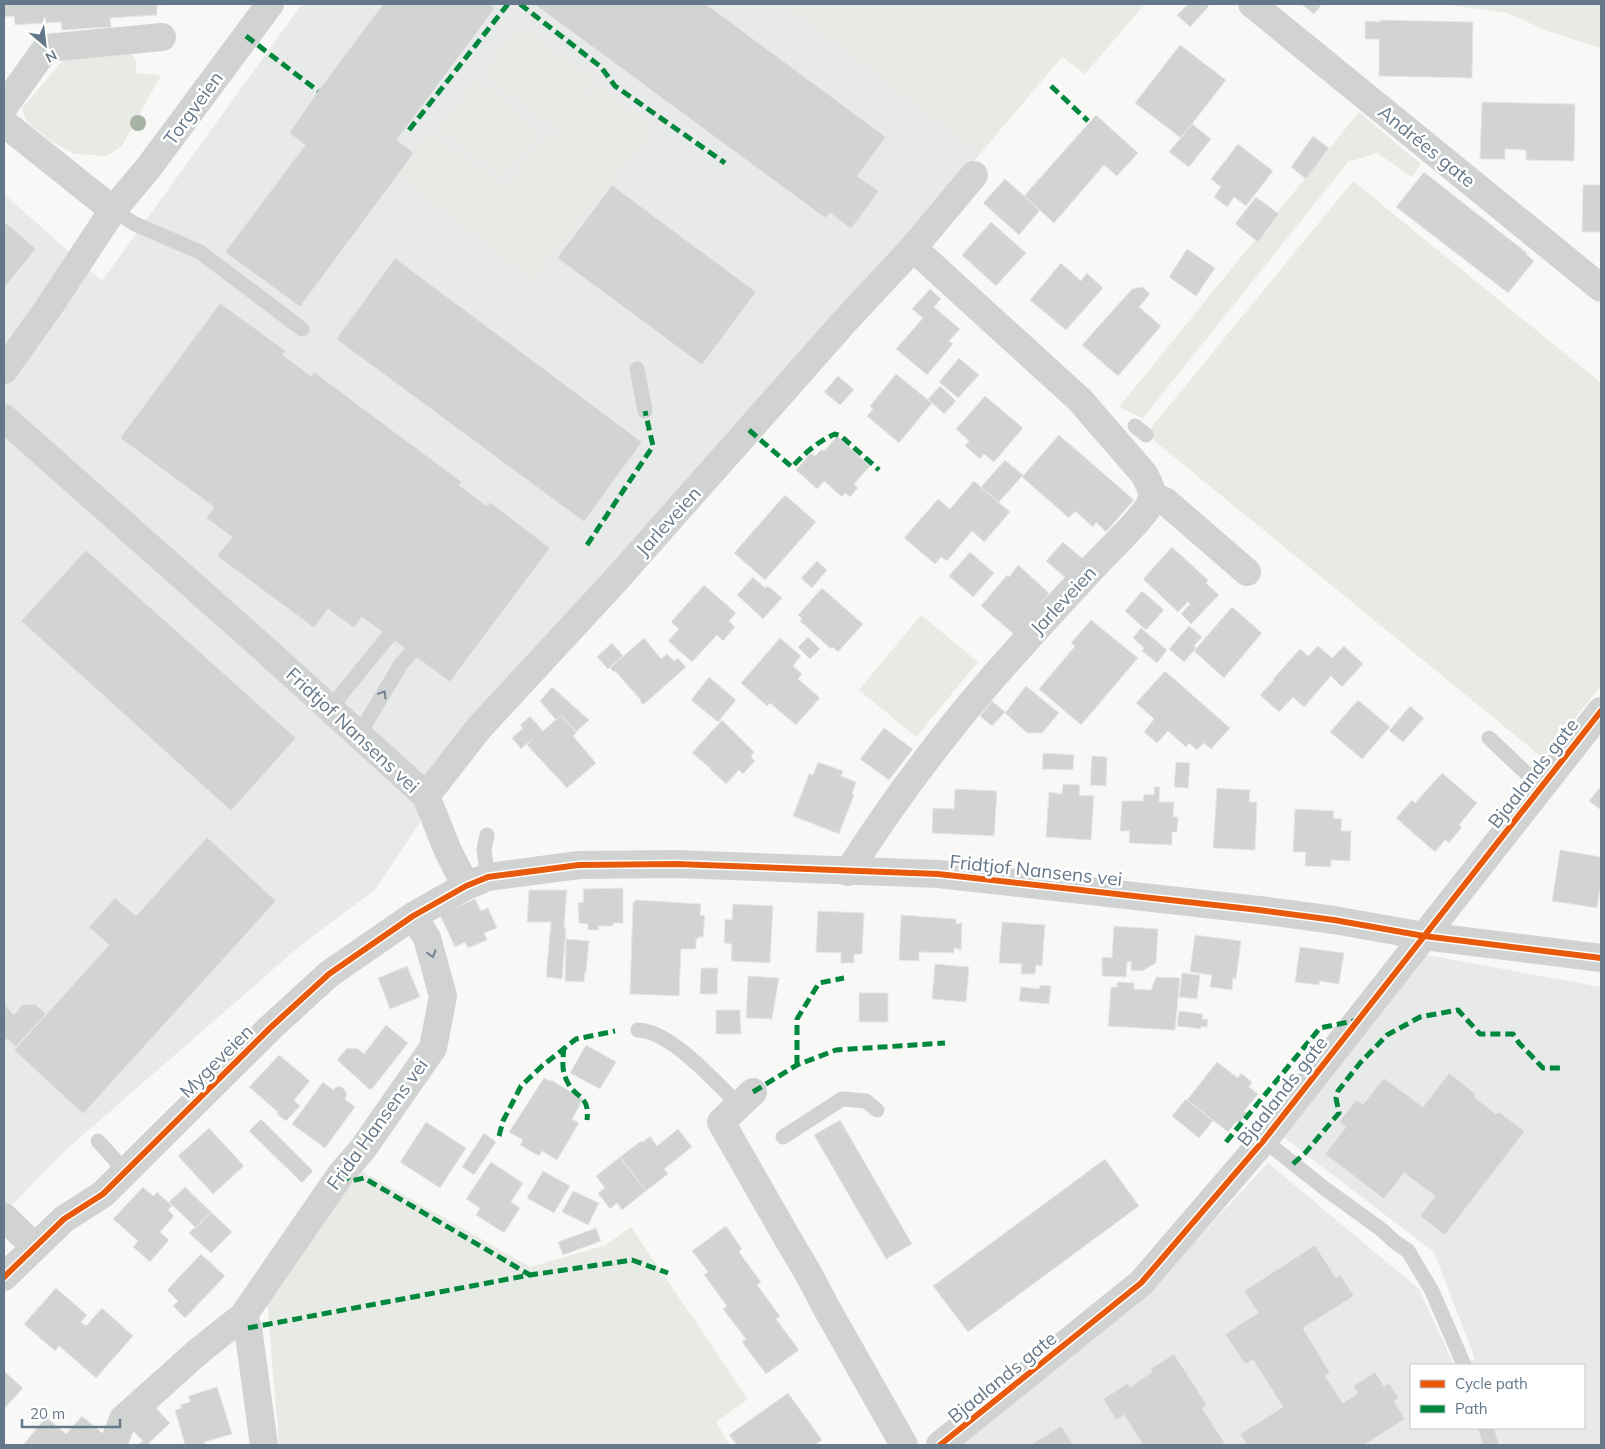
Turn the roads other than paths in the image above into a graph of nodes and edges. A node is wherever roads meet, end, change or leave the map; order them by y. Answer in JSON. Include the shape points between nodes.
{"nodes":[{"id":1,"x":270,"y":4,"type":"edge"},
{"id":2,"x":1252,"y":4,"type":"edge"},
{"id":3,"x":162,"y":37,"type":"dead end"},
{"id":4,"x":4,"y":107,"type":"edge"},
{"id":5,"x":4,"y":123,"type":"edge"},
{"id":6,"x":974,"y":174,"type":"dead end"},
{"id":7,"x":113,"y":210,"type":"junction"},
{"id":8,"x":913,"y":248,"type":"junction"},
{"id":9,"x":1601,"y":288,"type":"edge"},
{"id":10,"x":302,"y":330,"type":"dead end"},
{"id":11,"x":637,"y":369,"type":"dead end"},
{"id":12,"x":4,"y":370,"type":"edge"},
{"id":13,"x":645,"y":411,"type":"dead end"},
{"id":14,"x":4,"y":418,"type":"edge"},
{"id":15,"x":1152,"y":496,"type":"junction"},
{"id":16,"x":1247,"y":572,"type":"dead end"},
{"id":17,"x":388,"y":637,"type":"dead end"},
{"id":18,"x":411,"y":653,"type":"dead end"},
{"id":19,"x":330,"y":708,"type":"junction"},
{"id":20,"x":1601,"y":711,"type":"edge"},
{"id":21,"x":358,"y":736,"type":"junction"},
{"id":22,"x":1489,"y":738,"type":"dead end"},
{"id":23,"x":1542,"y":788,"type":"junction"},
{"id":24,"x":426,"y":796,"type":"junction"},
{"id":25,"x":487,"y":835,"type":"dead end"},
{"id":26,"x":848,"y":872,"type":"junction"},
{"id":27,"x":477,"y":881,"type":"junction"},
{"id":28,"x":412,"y":916,"type":"junction"},
{"id":29,"x":1424,"y":936,"type":"junction"},
{"id":30,"x":1601,"y":958,"type":"edge"},
{"id":31,"x":638,"y":1030,"type":"dead end"},
{"id":32,"x":746,"y":1098,"type":"joint"},
{"id":33,"x":877,"y":1110,"type":"dead end"},
{"id":34,"x":783,"y":1137,"type":"dead end"},
{"id":35,"x":1264,"y":1140,"type":"junction"},
{"id":36,"x":98,"y":1141,"type":"dead end"},
{"id":37,"x":126,"y":1172,"type":"junction"},
{"id":38,"x":4,"y":1217,"type":"edge"},
{"id":39,"x":36,"y":1247,"type":"junction"},
{"id":40,"x":4,"y":1277,"type":"edge"},
{"id":41,"x":243,"y":1316,"type":"junction"},
{"id":42,"x":1464,"y":1364,"type":"edge"},
{"id":43,"x":1486,"y":1429,"type":"edge"},
{"id":44,"x":113,"y":1445,"type":"edge"},
{"id":45,"x":264,"y":1445,"type":"edge"},
{"id":46,"x":904,"y":1445,"type":"edge"},
{"id":47,"x":940,"y":1445,"type":"edge"},
{"id":48,"x":1491,"y":1445,"type":"edge"}],
"edges":[{"from":1,"to":7,"type":"street","name":"Torgveien","via":[[150,168]]},
{"from":2,"to":9,"type":"street","name":"Andrées gate"},
{"from":3,"to":4,"type":"street","via":[[46,48]]},
{"from":5,"to":7,"type":"street"},
{"from":6,"to":8,"type":"street","name":"Jarleveien"},
{"from":7,"to":10,"type":"lane","via":[[135,224],[200,252]]},
{"from":7,"to":12,"type":"street","name":"Torgveien"},
{"from":8,"to":15,"type":"street","via":[[1080,400],[1144,474],[1152,487]]},
{"from":8,"to":24,"type":"street","name":"Jarleveien","via":[[479,728]]},
{"from":11,"to":13,"type":"lane"},
{"from":14,"to":19,"type":"street","name":"Fridtjof Nansens vei"},
{"from":15,"to":16,"type":"street","via":[[1165,501]]},
{"from":15,"to":26,"type":"street","name":"Jarleveien","via":[[1148,508],[1005,663],[938,744],[880,822]]},
{"from":17,"to":19,"type":"lane"},
{"from":21,"to":18,"type":"lane","one_way":true,"via":[[401,664]]},
{"from":19,"to":21,"type":"street","name":"Fridtjof Nansens vei"},
{"from":20,"to":23,"type":"street","name":"Bjaalands gate"},
{"from":21,"to":24,"type":"street","name":"Fridtjof Nansens vei"},
{"from":22,"to":23,"type":"lane"},
{"from":23,"to":29,"type":"street","name":"Bjaalands gate"},
{"from":24,"to":27,"type":"street","name":"Fridtjof Nansens vei","via":[[448,851]]},
{"from":25,"to":27,"type":"lane"},
{"from":26,"to":27,"type":"street","name":"Fridtjof Nansens vei","via":[[676,864],[579,865]]},
{"from":26,"to":29,"type":"street","name":"Fridtjof Nansens vei","via":[[938,874],[1178,900],[1334,920]]},
{"from":27,"to":28,"type":"street","name":"Mygeveien"},
{"from":28,"to":37,"type":"street","name":"Mygeveien","via":[[329,974],[270,1028]]},
{"from":28,"to":41,"type":"street","name":"Frida Hansens vei","one_way":true,"via":[[427,938],[443,996],[433,1048]]},
{"from":29,"to":30,"type":"street","name":"Fridtjof Nansens vei"},
{"from":29,"to":35,"type":"street","name":"Bjaalands gate"},
{"from":31,"to":32,"type":"lane","via":[[648,1030],[686,1053]]},
{"from":32,"to":46,"type":"street","via":[[721,1122]]},
{"from":33,"to":34,"type":"lane","via":[[866,1101],[842,1099]]},
{"from":35,"to":42,"type":"lane","via":[[1408,1251],[1432,1291]]},
{"from":35,"to":47,"type":"street","name":"Bjaalands gate","via":[[1141,1283]]},
{"from":36,"to":37,"type":"lane"},
{"from":37,"to":39,"type":"street","name":"Mygeveien","via":[[103,1194],[64,1219]]},
{"from":38,"to":39,"type":"street"},
{"from":39,"to":40,"type":"street","name":"Mygeveien"},
{"from":41,"to":44,"type":"street","name":"Frida Hansens vei","via":[[123,1419]]},
{"from":41,"to":45,"type":"street","via":[[248,1328]]},
{"from":43,"to":48,"type":"lane"}]}
